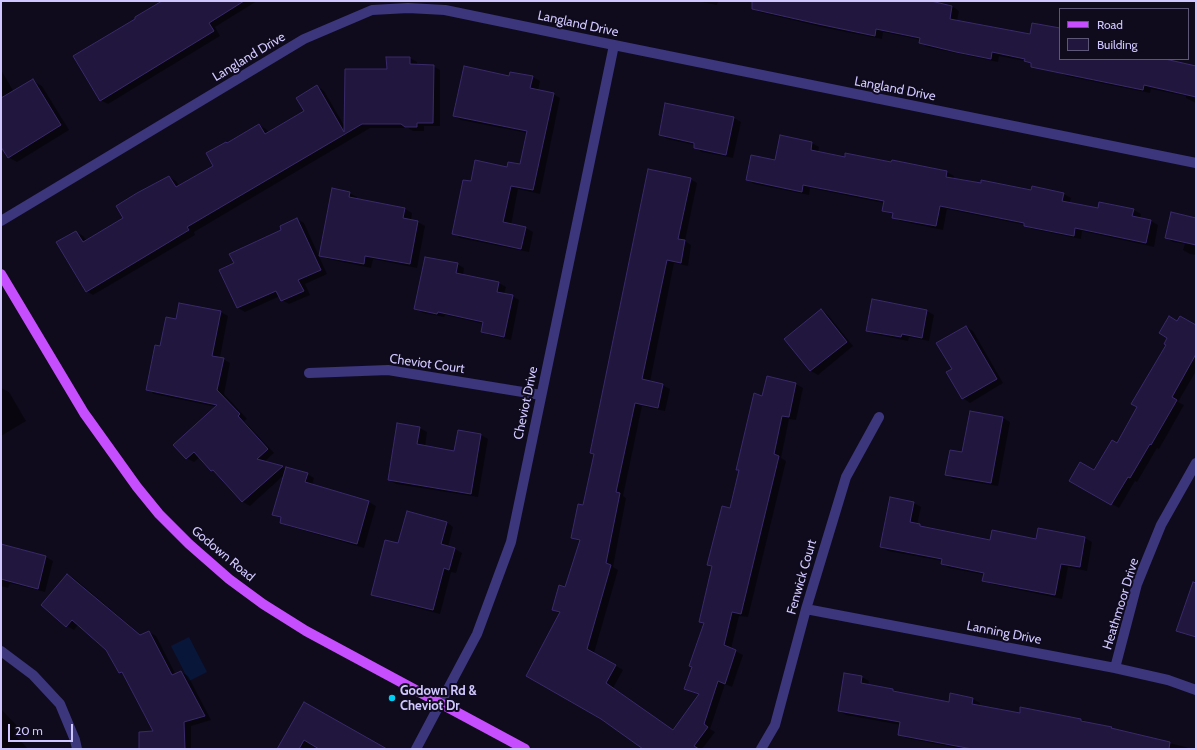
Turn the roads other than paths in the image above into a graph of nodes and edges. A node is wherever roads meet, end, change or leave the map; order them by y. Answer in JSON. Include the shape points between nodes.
{"nodes":[{"id":1,"x":614,"y":45,"type":"junction"},
{"id":2,"x":1196,"y":163,"type":"edge"},
{"id":3,"x":1,"y":221,"type":"edge"},
{"id":4,"x":1,"y":274,"type":"edge"},
{"id":5,"x":309,"y":373,"type":"dead end"},
{"id":6,"x":541,"y":395,"type":"junction"},
{"id":7,"x":879,"y":417,"type":"dead end"},
{"id":8,"x":1196,"y":463,"type":"edge"},
{"id":9,"x":806,"y":609,"type":"junction"},
{"id":10,"x":1,"y":651,"type":"edge"},
{"id":11,"x":1115,"y":668,"type":"junction"},
{"id":12,"x":1196,"y":690,"type":"edge"},
{"id":13,"x":441,"y":704,"type":"junction"},
{"id":14,"x":77,"y":749,"type":"edge"},
{"id":15,"x":416,"y":749,"type":"edge"},
{"id":16,"x":525,"y":749,"type":"edge"},
{"id":17,"x":761,"y":749,"type":"edge"}],
"edges":[{"from":1,"to":2,"type":"street","name":"Langland Drive"},
{"from":1,"to":3,"type":"street","name":"Langland Drive","via":[[445,10],[372,10],[304,39]]},
{"from":1,"to":6,"type":"street","name":"Cheviot Drive"},
{"from":4,"to":13,"type":"main road","name":"Godown Road","via":[[84,413],[159,514],[189,544],[229,580],[263,604],[306,631]]},
{"from":5,"to":6,"type":"street","name":"Cheviot Court","via":[[388,370]]},
{"from":6,"to":13,"type":"street","name":"Cheviot Drive","via":[[510,542],[477,634]]},
{"from":7,"to":9,"type":"street","name":"Fenwick Court","via":[[846,477]]},
{"from":8,"to":11,"type":"street","name":"Heathmoor Drive","via":[[1161,525],[1137,584]]},
{"from":9,"to":11,"type":"street","name":"Lanning Drive"},
{"from":9,"to":17,"type":"street","name":"Fenwick Court","via":[[775,725]]},
{"from":10,"to":14,"type":"street","via":[[33,675],[60,704]]},
{"from":11,"to":12,"type":"street","name":"Lanning Drive","via":[[1168,680]]},
{"from":13,"to":15,"type":"street","name":"Cheviot Drive"},
{"from":13,"to":16,"type":"main road","name":"Godown Road"}]}
